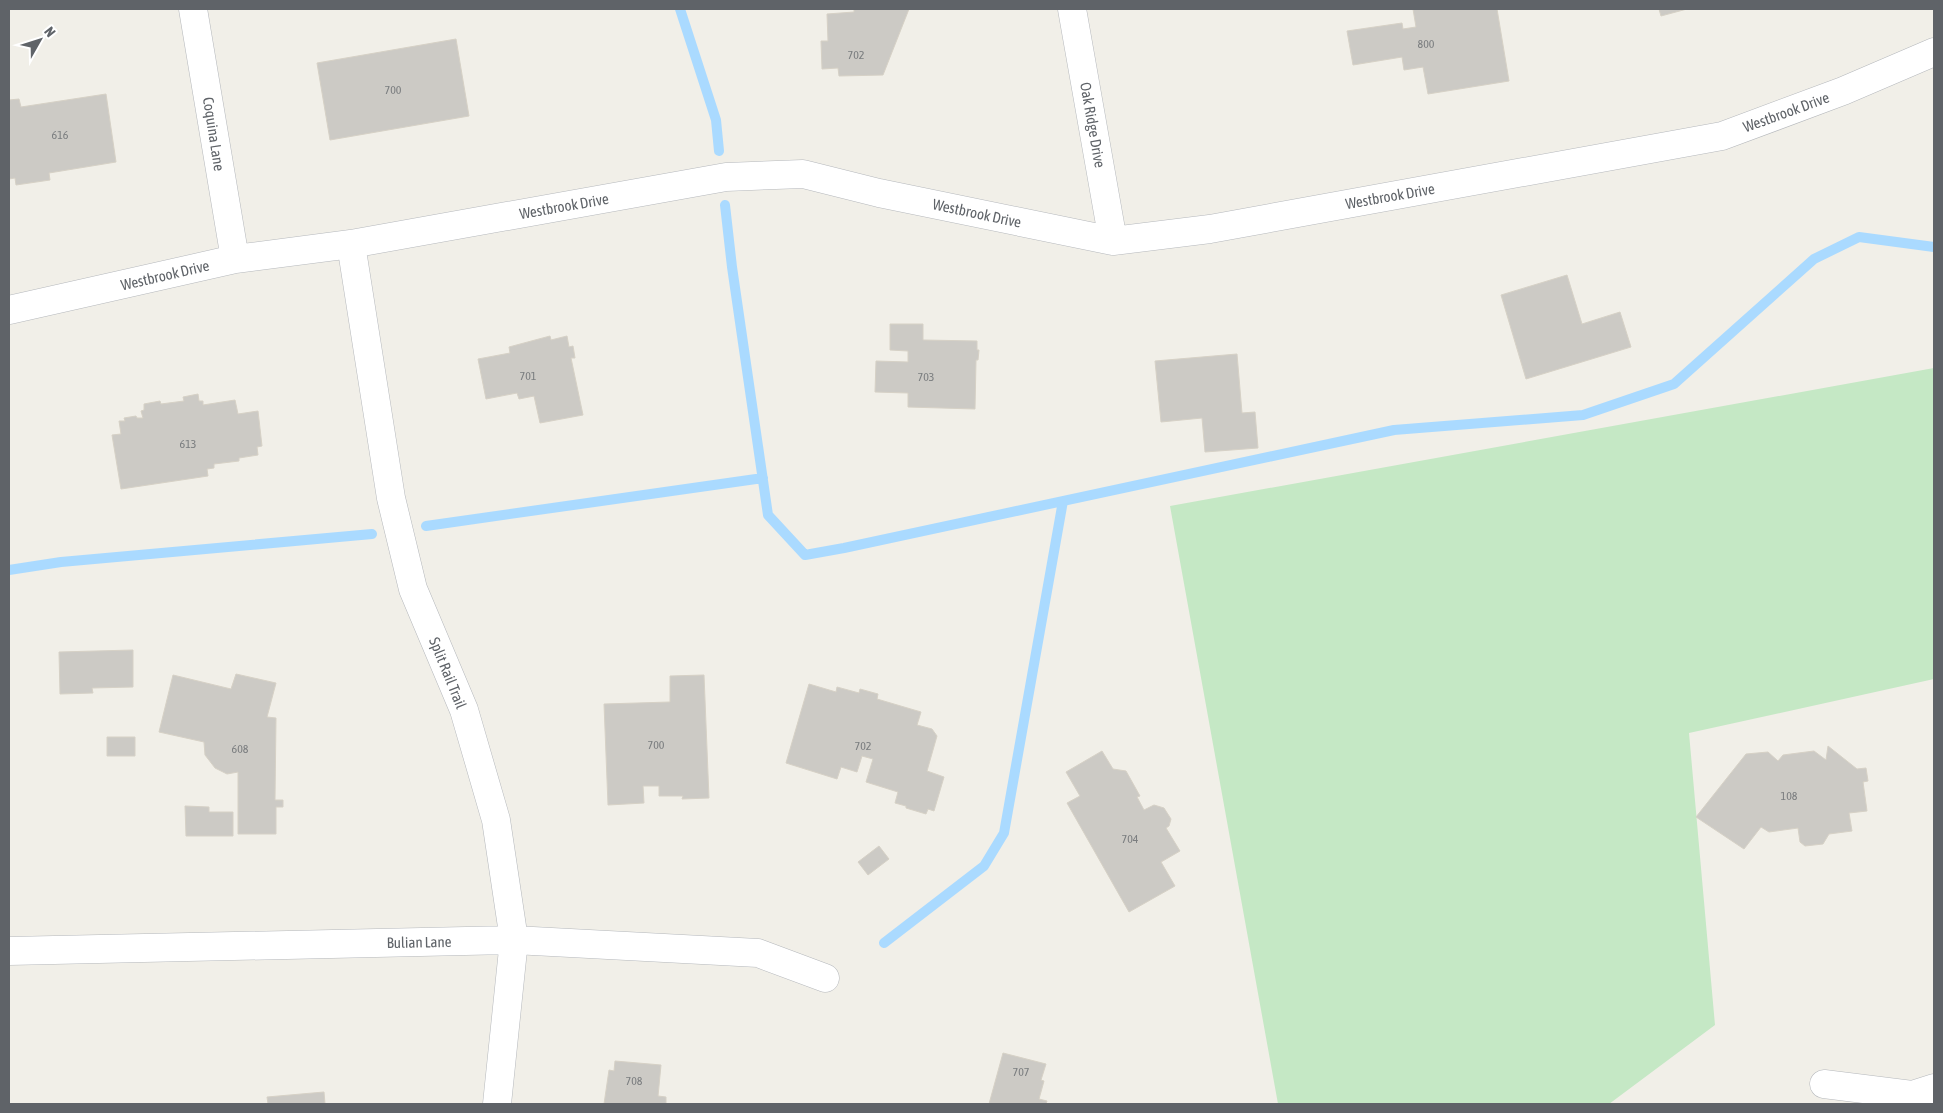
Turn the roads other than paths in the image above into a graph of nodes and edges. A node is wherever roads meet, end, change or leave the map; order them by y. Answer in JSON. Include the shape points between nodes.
{"nodes":[{"id":1,"x":193,"y":9,"type":"edge"},
{"id":2,"x":1072,"y":9,"type":"edge"},
{"id":3,"x":1934,"y":52,"type":"edge"},
{"id":4,"x":1113,"y":242,"type":"junction"},
{"id":5,"x":351,"y":244,"type":"junction"},
{"id":6,"x":234,"y":259,"type":"junction"},
{"id":7,"x":9,"y":310,"type":"edge"},
{"id":8,"x":514,"y":940,"type":"junction"},
{"id":9,"x":9,"y":951,"type":"edge"},
{"id":10,"x":825,"y":978,"type":"dead end"},
{"id":11,"x":1824,"y":1084,"type":"dead end"},
{"id":12,"x":1934,"y":1088,"type":"edge"},
{"id":13,"x":497,"y":1104,"type":"edge"}],
"edges":[{"from":1,"to":6,"type":"street","name":"Coquina Lane"},
{"from":2,"to":4,"type":"street","name":"Oak Ridge Drive"},
{"from":3,"to":4,"type":"street","name":"Westbrook Drive","via":[[1843,91],[1722,136],[1210,229]]},
{"from":4,"to":5,"type":"street","name":"Westbrook Drive","via":[[802,174],[726,177]]},
{"from":5,"to":6,"type":"street","name":"Westbrook Drive"},
{"from":5,"to":8,"type":"street","name":"Split Rail Trail","via":[[396,516],[413,589],[464,710],[496,820]]},
{"from":6,"to":7,"type":"street","name":"Westbrook Drive"},
{"from":8,"to":9,"type":"street","name":"Bulian Lane"},
{"from":8,"to":10,"type":"street","name":"Bulian Lane","via":[[758,953]]},
{"from":8,"to":13,"type":"street","name":"Split Rail Trail"},
{"from":11,"to":12,"type":"street","via":[[1912,1096]]}]}
